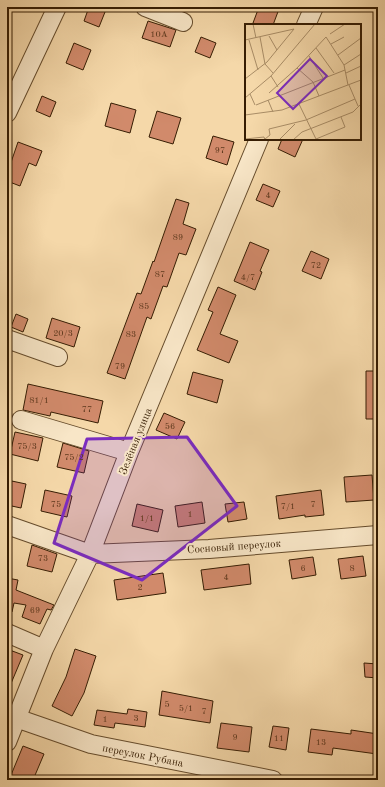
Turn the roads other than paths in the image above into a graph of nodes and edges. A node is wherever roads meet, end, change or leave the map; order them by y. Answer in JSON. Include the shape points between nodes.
{"nodes":[{"id":1,"x":58,"y":7,"type":"edge"},
{"id":2,"x":145,"y":7,"type":"edge"},
{"id":3,"x":314,"y":7,"type":"edge"},
{"id":4,"x":183,"y":22,"type":"dead end"},
{"id":5,"x":306,"y":24,"type":"edge"},
{"id":6,"x":7,"y":112,"type":"edge"},
{"id":7,"x":259,"y":140,"type":"edge"},
{"id":8,"x":7,"y":339,"type":"edge"},
{"id":9,"x":58,"y":357,"type":"dead end"},
{"id":10,"x":21,"y":420,"type":"dead end"},
{"id":11,"x":130,"y":452,"type":"junction"},
{"id":12,"x":7,"y":525,"type":"edge"},
{"id":13,"x":378,"y":535,"type":"edge"},
{"id":14,"x":90,"y":554,"type":"junction"},
{"id":15,"x":7,"y":633,"type":"edge"},
{"id":16,"x":44,"y":649,"type":"junction"},
{"id":17,"x":16,"y":718,"type":"junction"},
{"id":18,"x":7,"y":742,"type":"edge"},
{"id":19,"x":273,"y":780,"type":"edge"}],
"edges":[{"from":1,"to":6,"type":"street"},
{"from":2,"to":4,"type":"street"},
{"from":3,"to":5,"type":"street"},
{"from":7,"to":11,"type":"street","name":"Зелёная улица"},
{"from":8,"to":9,"type":"street"},
{"from":10,"to":11,"type":"street"},
{"from":11,"to":14,"type":"street","name":"Зелёная улица"},
{"from":12,"to":14,"type":"street"},
{"from":13,"to":14,"type":"street","name":"Сосновый переулок","via":[[209,549]]},
{"from":14,"to":16,"type":"street","name":"Зелёная улица"},
{"from":15,"to":16,"type":"street"},
{"from":16,"to":17,"type":"street","name":"Зелёная улица"},
{"from":17,"to":18,"type":"street","name":"Зелёная улица"},
{"from":17,"to":19,"type":"street","name":"переулок Рубана","via":[[90,744]]}]}
